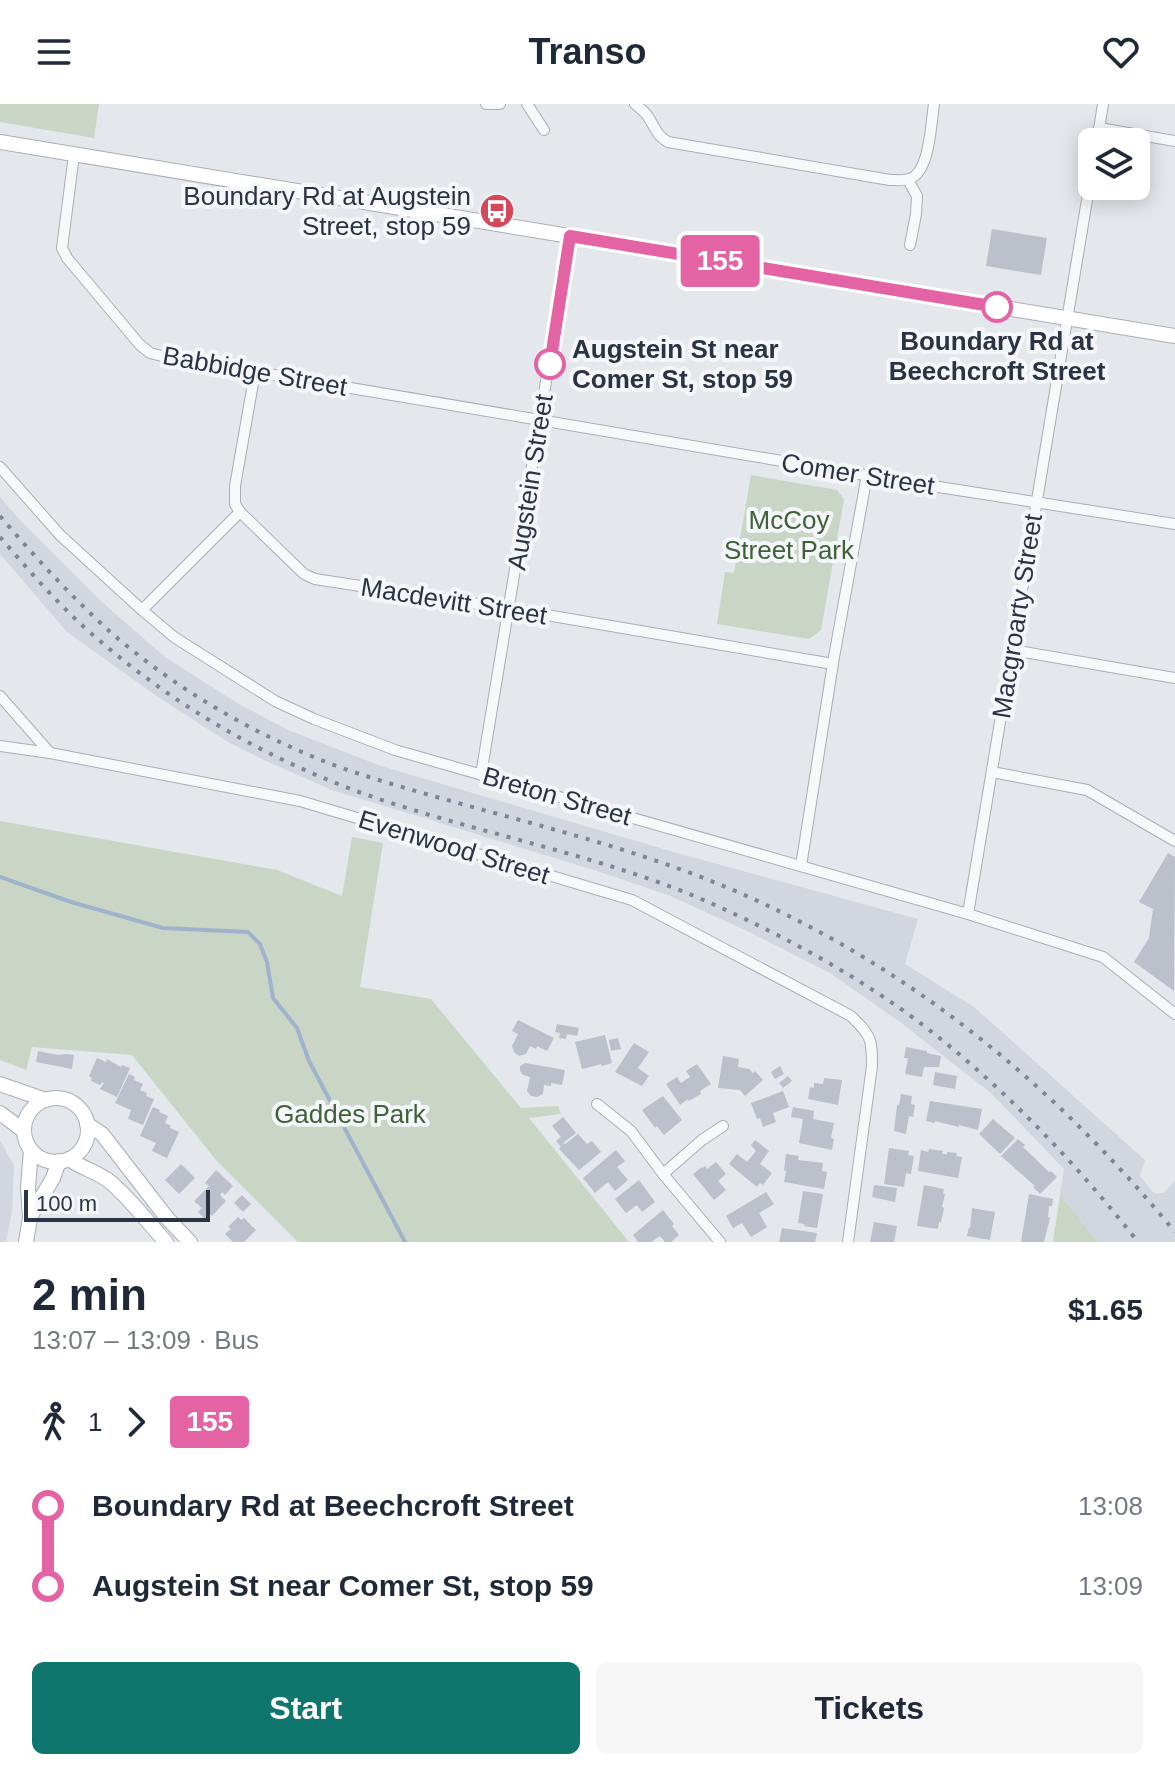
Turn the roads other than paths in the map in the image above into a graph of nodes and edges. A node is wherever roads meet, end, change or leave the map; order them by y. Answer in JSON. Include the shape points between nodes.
{"nodes":[{"id":1,"x":486,"y":104,"type":"edge"},
{"id":2,"x":500,"y":104,"type":"edge"},
{"id":3,"x":527,"y":104,"type":"edge"},
{"id":4,"x":635,"y":104,"type":"edge"},
{"id":5,"x":934,"y":104,"type":"edge"},
{"id":6,"x":1103,"y":104,"type":"edge"},
{"id":7,"x":1099,"y":128,"type":"edge"},
{"id":8,"x":544,"y":130,"type":"dead end"},
{"id":9,"x":1150,"y":137,"type":"edge"},
{"id":10,"x":1175,"y":141,"type":"edge"},
{"id":11,"x":0,"y":142,"type":"edge"},
{"id":12,"x":74,"y":155,"type":"junction"},
{"id":13,"x":908,"y":180,"type":"junction"},
{"id":14,"x":1087,"y":200,"type":"edge"},
{"id":15,"x":570,"y":236,"type":"junction"},
{"id":16,"x":910,"y":245,"type":"dead end"},
{"id":17,"x":1066,"y":318,"type":"junction"},
{"id":18,"x":1175,"y":336,"type":"edge"},
{"id":19,"x":255,"y":372,"type":"junction"},
{"id":20,"x":541,"y":420,"type":"junction"},
{"id":21,"x":0,"y":467,"type":"edge"},
{"id":22,"x":867,"y":475,"type":"junction"},
{"id":23,"x":1036,"y":503,"type":"junction"},
{"id":24,"x":240,"y":512,"type":"junction"},
{"id":25,"x":1175,"y":524,"type":"edge"},
{"id":26,"x":509,"y":609,"type":"junction"},
{"id":27,"x":142,"y":610,"type":"junction"},
{"id":28,"x":1012,"y":650,"type":"junction"},
{"id":29,"x":833,"y":664,"type":"junction"},
{"id":30,"x":1175,"y":678,"type":"edge"},
{"id":31,"x":0,"y":696,"type":"edge"},
{"id":32,"x":0,"y":746,"type":"edge"},
{"id":33,"x":50,"y":753,"type":"junction"},
{"id":34,"x":992,"y":772,"type":"junction"},
{"id":35,"x":481,"y":775,"type":"junction"},
{"id":36,"x":1175,"y":841,"type":"edge"},
{"id":37,"x":801,"y":866,"type":"junction"},
{"id":38,"x":968,"y":914,"type":"junction"},
{"id":39,"x":1175,"y":1014,"type":"edge"},
{"id":40,"x":0,"y":1084,"type":"edge"},
{"id":41,"x":46,"y":1100,"type":"junction"},
{"id":42,"x":597,"y":1104,"type":"dead end"},
{"id":43,"x":0,"y":1113,"type":"edge"},
{"id":44,"x":87,"y":1124,"type":"junction"},
{"id":45,"x":723,"y":1126,"type":"dead end"},
{"id":46,"x":24,"y":1131,"type":"junction"},
{"id":47,"x":31,"y":1150,"type":"junction"},
{"id":48,"x":64,"y":1160,"type":"junction"},
{"id":49,"x":663,"y":1174,"type":"junction"},
{"id":50,"x":30,"y":1218,"type":"junction"},
{"id":51,"x":26,"y":1242,"type":"edge"},
{"id":52,"x":166,"y":1242,"type":"edge"},
{"id":53,"x":190,"y":1242,"type":"edge"},
{"id":54,"x":720,"y":1242,"type":"edge"},
{"id":55,"x":848,"y":1242,"type":"edge"}],
"edges":[{"from":1,"to":2,"type":"street"},
{"from":3,"to":8,"type":"street"},
{"from":4,"to":13,"type":"street","via":[[668,142]]},
{"from":5,"to":13,"type":"street","via":[[925,161],[919,174]]},
{"from":6,"to":7,"type":"street"},
{"from":9,"to":10,"type":"street"},
{"from":11,"to":12,"type":"main road"},
{"from":12,"to":15,"type":"main road"},
{"from":12,"to":19,"type":"street","name":"Babbidge Street","via":[[62,237],[67,258],[150,353]]},
{"from":13,"to":16,"type":"street","via":[[917,196]]},
{"from":14,"to":17,"type":"street","name":"Macgroarty Street"},
{"from":15,"to":17,"type":"main road"},
{"from":15,"to":20,"type":"street","name":"Augstein Street"},
{"from":17,"to":18,"type":"main road"},
{"from":17,"to":23,"type":"street","name":"Macgroarty Street"},
{"from":19,"to":20,"type":"street","name":"Babbidge Street"},
{"from":19,"to":24,"type":"street","via":[[235,486]]},
{"from":20,"to":22,"type":"street","name":"Comer Street"},
{"from":20,"to":26,"type":"street","name":"Augstein Street"},
{"from":21,"to":27,"type":"street","name":"Breton Street","via":[[60,535]]},
{"from":22,"to":23,"type":"street","name":"Comer Street"},
{"from":22,"to":29,"type":"street"},
{"from":23,"to":25,"type":"street","name":"Comer Street"},
{"from":23,"to":28,"type":"street","name":"Macgroarty Street"},
{"from":24,"to":26,"type":"street","name":"Macdevitt Street","via":[[315,579]]},
{"from":24,"to":27,"type":"street"},
{"from":26,"to":29,"type":"street","name":"Macdevitt Street"},
{"from":26,"to":35,"type":"street","name":"Augstein Street"},
{"from":27,"to":35,"type":"street","name":"Breton Street","via":[[174,637],[275,701],[395,750]]},
{"from":28,"to":30,"type":"street"},
{"from":28,"to":34,"type":"street","name":"Macgroarty Street"},
{"from":29,"to":37,"type":"street"},
{"from":31,"to":33,"type":"street"},
{"from":32,"to":33,"type":"street","name":"Evenwood Street"},
{"from":33,"to":55,"type":"street","name":"Evenwood Street","via":[[300,801],[632,900],[851,1016],[872,1041]]},
{"from":34,"to":36,"type":"street","via":[[1087,790]]},
{"from":34,"to":38,"type":"street","name":"Macgroarty Street"},
{"from":35,"to":37,"type":"street","name":"Breton Street"},
{"from":37,"to":38,"type":"street","name":"Breton Street"},
{"from":38,"to":39,"type":"street","name":"Breton Street","via":[[1103,957]]},
{"from":40,"to":41,"type":"main road"},
{"from":41,"to":44,"type":"main road","via":[[67,1100]]},
{"from":41,"to":46,"type":"main road","via":[[30,1112]]},
{"from":42,"to":49,"type":"street","via":[[631,1131]]},
{"from":43,"to":46,"type":"main road"},
{"from":44,"to":48,"type":"main road","via":[[84,1144]]},
{"from":44,"to":53,"type":"main road","via":[[102,1134]]},
{"from":45,"to":49,"type":"street"},
{"from":46,"to":47,"type":"main road"},
{"from":47,"to":48,"type":"main road","via":[[49,1161]]},
{"from":47,"to":50,"type":"main road"},
{"from":48,"to":50,"type":"main road"},
{"from":48,"to":52,"type":"main road","via":[[112,1184]]},
{"from":49,"to":54,"type":"street"},
{"from":50,"to":51,"type":"main road"}]}
